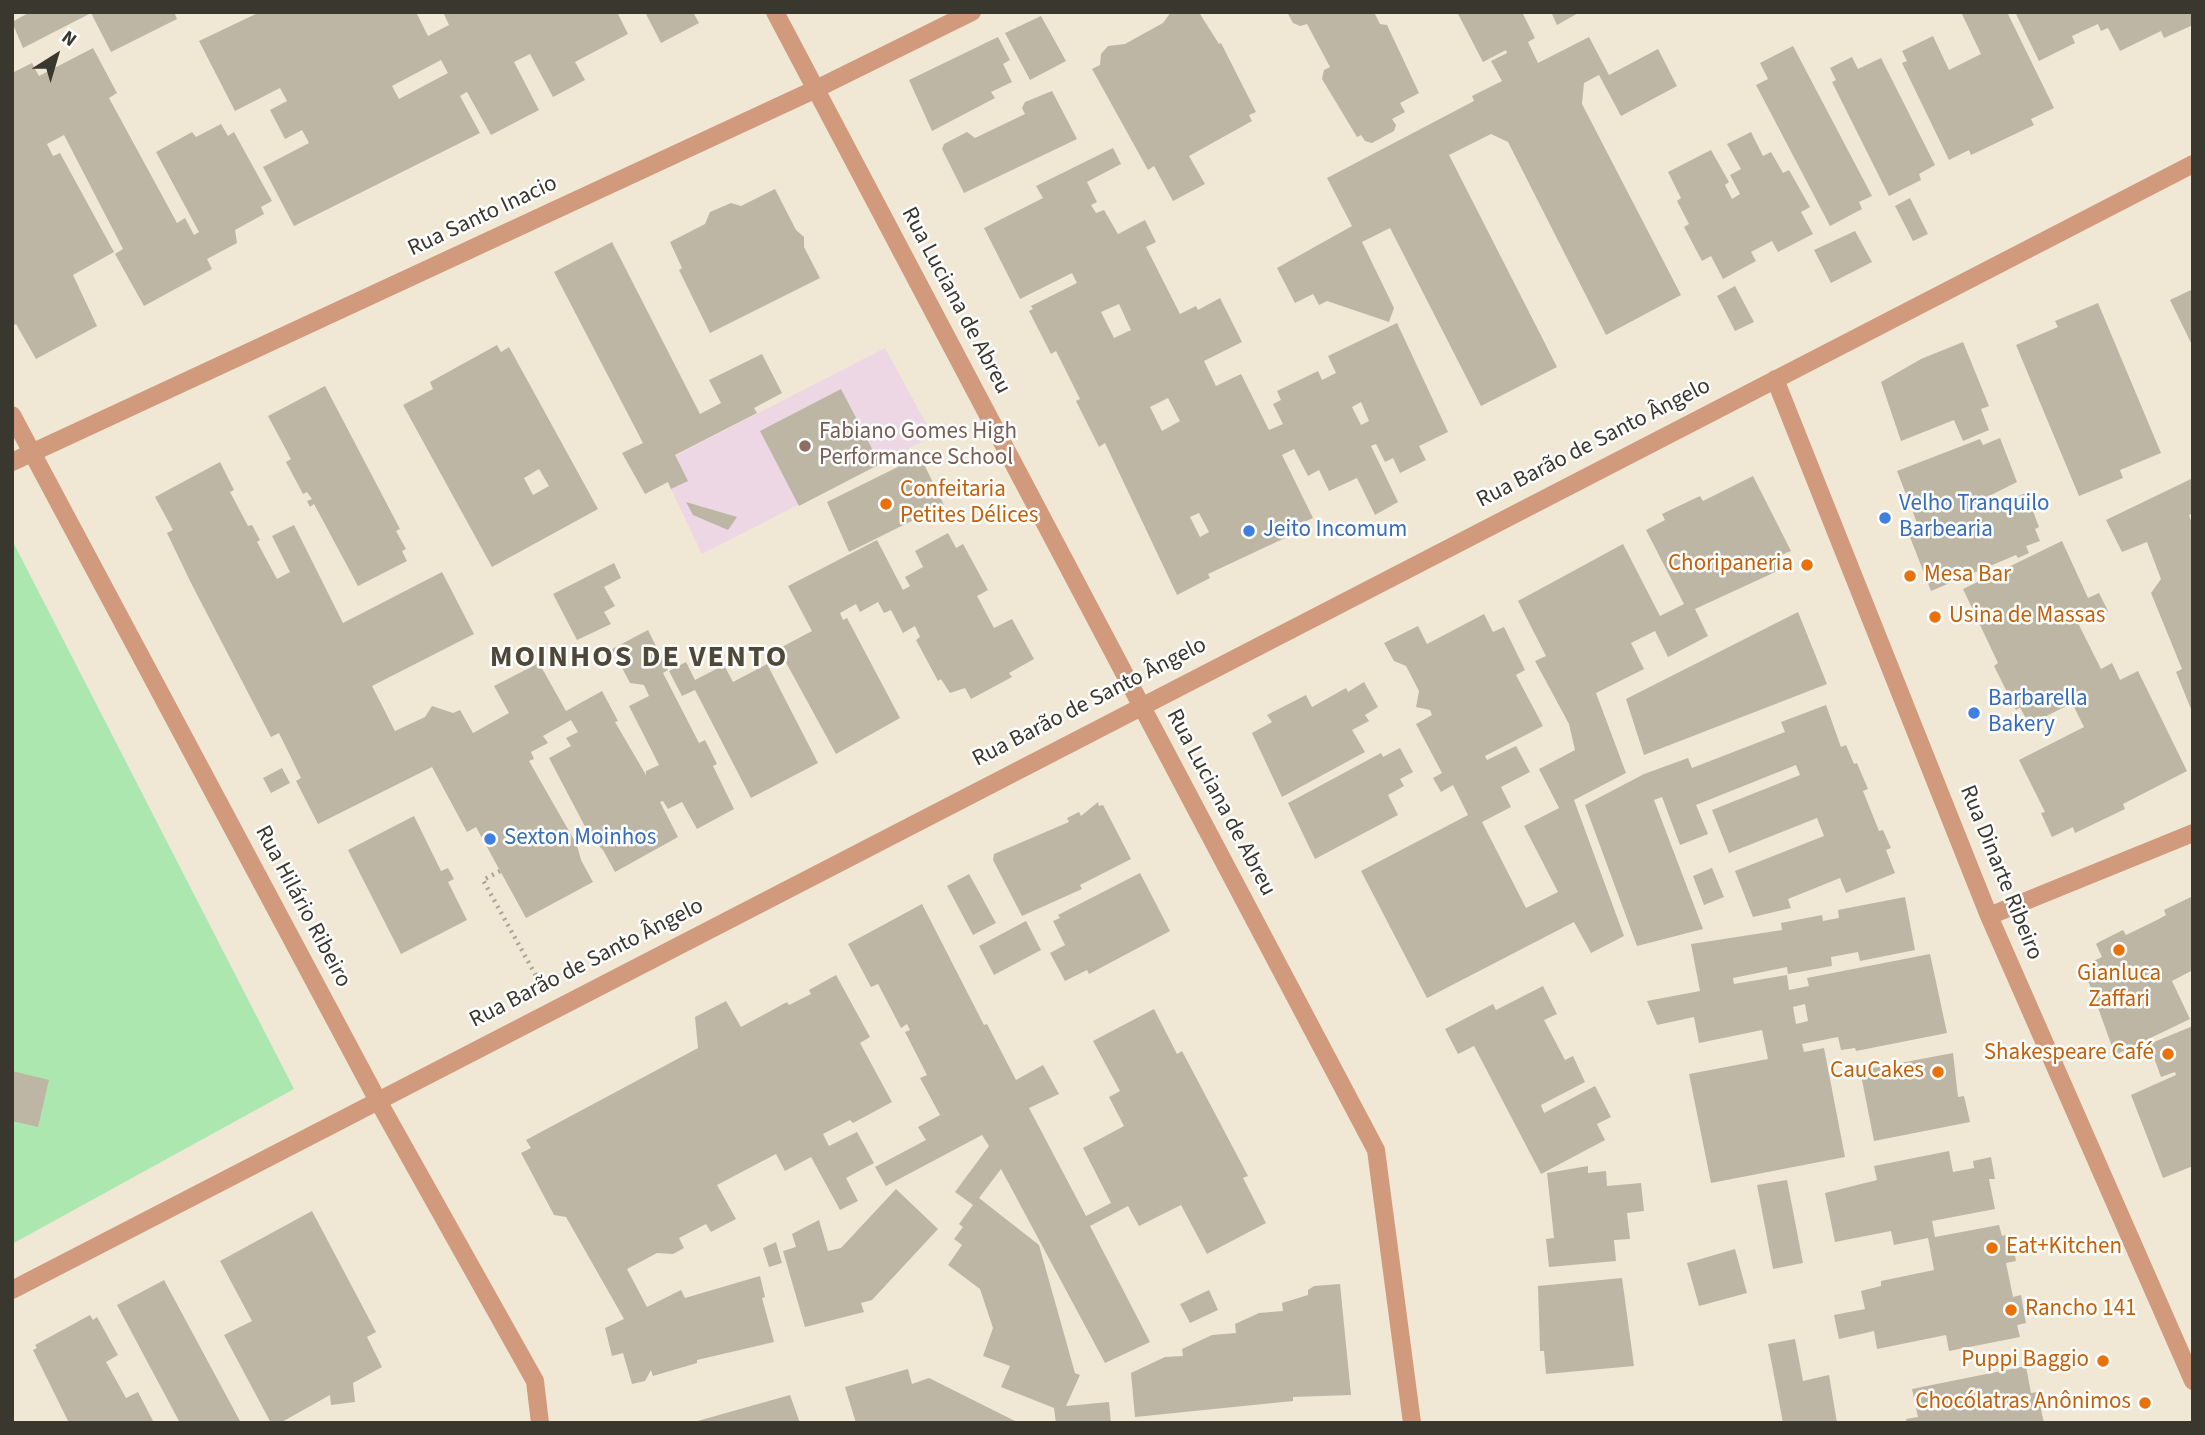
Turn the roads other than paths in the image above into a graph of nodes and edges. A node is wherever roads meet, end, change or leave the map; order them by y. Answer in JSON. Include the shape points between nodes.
{"nodes":[{"id":1,"x":775,"y":12,"type":"edge"},
{"id":2,"x":972,"y":12,"type":"edge"},
{"id":3,"x":816,"y":89,"type":"junction"},
{"id":4,"x":2193,"y":164,"type":"edge"},
{"id":5,"x":1775,"y":379,"type":"junction"},
{"id":6,"x":12,"y":415,"type":"edge"},
{"id":7,"x":32,"y":452,"type":"junction"},
{"id":8,"x":12,"y":462,"type":"edge"},
{"id":9,"x":1140,"y":705,"type":"junction"},
{"id":10,"x":2193,"y":834,"type":"edge"},
{"id":11,"x":1989,"y":916,"type":"junction"},
{"id":12,"x":377,"y":1099,"type":"junction"},
{"id":13,"x":12,"y":1290,"type":"edge"},
{"id":14,"x":2193,"y":1381,"type":"edge"},
{"id":15,"x":540,"y":1423,"type":"edge"},
{"id":16,"x":1412,"y":1423,"type":"edge"}],
"edges":[{"from":1,"to":3,"type":"street","name":"Rua Luciana de Abreu"},
{"from":2,"to":3,"type":"street","name":"Rua Santo Inacio"},
{"from":3,"to":7,"type":"street","name":"Rua Santo Inacio"},
{"from":3,"to":9,"type":"street","name":"Rua Luciana de Abreu"},
{"from":4,"to":5,"type":"street","name":"Rua Barão de Santo Ângelo"},
{"from":5,"to":9,"type":"street","name":"Rua Barão de Santo Ângelo"},
{"from":5,"to":11,"type":"street","name":"Rua Dinarte Ribeiro"},
{"from":6,"to":7,"type":"street","name":"Rua Hilário Ribeiro"},
{"from":7,"to":8,"type":"street","name":"Rua Santo Inacio"},
{"from":7,"to":12,"type":"street","name":"Rua Hilário Ribeiro"},
{"from":9,"to":12,"type":"street","name":"Rua Barão de Santo Ângelo"},
{"from":9,"to":16,"type":"street","name":"Rua Luciana de Abreu","via":[[1376,1150]]},
{"from":10,"to":11,"type":"street"},
{"from":11,"to":14,"type":"street","name":"Rua Dinarte Ribeiro"},
{"from":12,"to":13,"type":"street","name":"Rua Barão de Santo Ângelo"},
{"from":12,"to":15,"type":"street","name":"Rua Hilário Ribeiro","via":[[536,1381]]}]}
